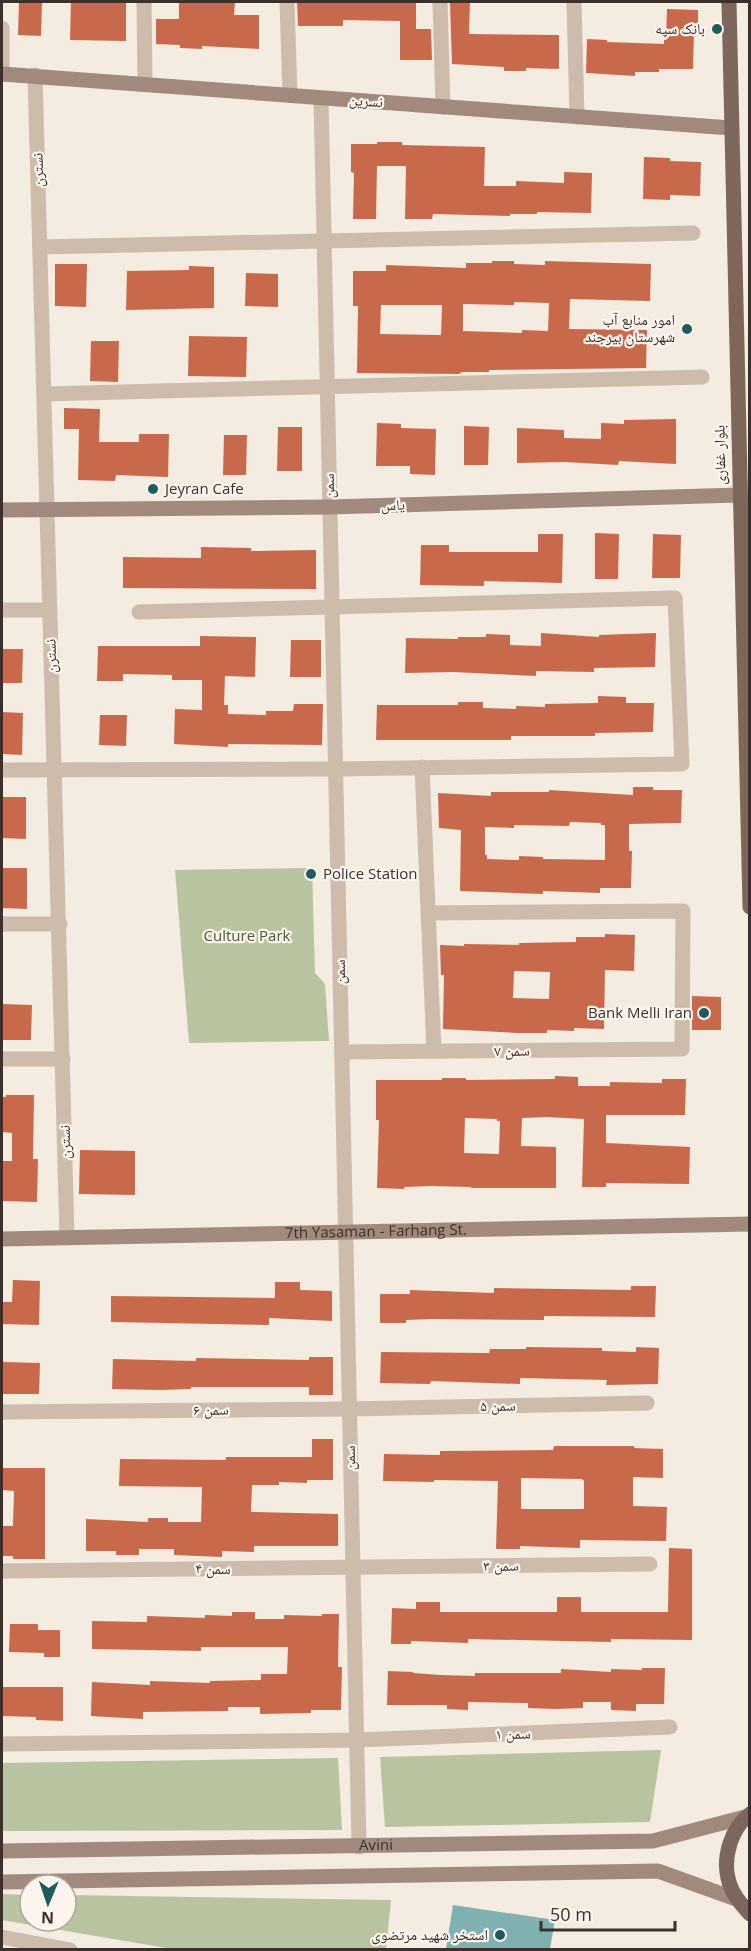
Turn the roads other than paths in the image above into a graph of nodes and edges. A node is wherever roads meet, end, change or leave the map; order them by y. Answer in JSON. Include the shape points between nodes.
{"nodes":[{"id":1,"x":144,"y":2,"type":"edge"},
{"id":2,"x":287,"y":2,"type":"edge"},
{"id":3,"x":441,"y":2,"type":"edge"},
{"id":4,"x":574,"y":2,"type":"edge"},
{"id":5,"x":729,"y":2,"type":"edge"},
{"id":6,"x":2,"y":28,"type":"edge"},
{"id":7,"x":2,"y":74,"type":"edge"},
{"id":8,"x":35,"y":75,"type":"junction"},
{"id":9,"x":145,"y":84,"type":"junction"},
{"id":10,"x":290,"y":95,"type":"junction"},
{"id":11,"x":321,"y":98,"type":"junction"},
{"id":12,"x":443,"y":106,"type":"junction"},
{"id":13,"x":577,"y":117,"type":"junction"},
{"id":14,"x":731,"y":128,"type":"junction"},
{"id":15,"x":693,"y":233,"type":"dead end"},
{"id":16,"x":324,"y":241,"type":"junction"},
{"id":17,"x":40,"y":247,"type":"junction"},
{"id":18,"x":742,"y":338,"type":"edge"},
{"id":19,"x":702,"y":377,"type":"dead end"},
{"id":20,"x":327,"y":388,"type":"junction"},
{"id":21,"x":44,"y":394,"type":"junction"},
{"id":22,"x":739,"y":495,"type":"junction"},
{"id":23,"x":330,"y":507,"type":"junction"},
{"id":24,"x":2,"y":510,"type":"edge"},
{"id":25,"x":47,"y":510,"type":"junction"},
{"id":26,"x":332,"y":608,"type":"junction"},
{"id":27,"x":2,"y":610,"type":"edge"},
{"id":28,"x":49,"y":610,"type":"junction"},
{"id":29,"x":139,"y":612,"type":"dead end"},
{"id":30,"x":422,"y":767,"type":"junction"},
{"id":31,"x":336,"y":769,"type":"junction"},
{"id":32,"x":2,"y":770,"type":"edge"},
{"id":33,"x":54,"y":771,"type":"junction"},
{"id":34,"x":750,"y":907,"type":"edge"},
{"id":35,"x":428,"y":914,"type":"junction"},
{"id":36,"x":2,"y":924,"type":"edge"},
{"id":37,"x":60,"y":924,"type":"junction"},
{"id":38,"x":434,"y":1051,"type":"junction"},
{"id":39,"x":342,"y":1052,"type":"junction"},
{"id":40,"x":2,"y":1059,"type":"edge"},
{"id":41,"x":63,"y":1059,"type":"junction"},
{"id":42,"x":750,"y":1224,"type":"edge"},
{"id":43,"x":346,"y":1231,"type":"junction"},
{"id":44,"x":67,"y":1237,"type":"junction"},
{"id":45,"x":2,"y":1239,"type":"edge"},
{"id":46,"x":647,"y":1403,"type":"dead end"},
{"id":47,"x":349,"y":1409,"type":"junction"},
{"id":48,"x":2,"y":1412,"type":"edge"},
{"id":49,"x":650,"y":1564,"type":"dead end"},
{"id":50,"x":353,"y":1568,"type":"junction"},
{"id":51,"x":2,"y":1571,"type":"edge"},
{"id":52,"x":670,"y":1727,"type":"dead end"},
{"id":53,"x":357,"y":1740,"type":"junction"},
{"id":54,"x":2,"y":1744,"type":"edge"},
{"id":55,"x":747,"y":1816,"type":"edge"},
{"id":56,"x":359,"y":1847,"type":"junction"},
{"id":57,"x":2,"y":1851,"type":"edge"},
{"id":58,"x":2,"y":1882,"type":"edge"},
{"id":59,"x":736,"y":1899,"type":"junction"},
{"id":60,"x":750,"y":1914,"type":"edge"},
{"id":61,"x":2,"y":1937,"type":"edge"},
{"id":62,"x":70,"y":1950,"type":"edge"}],
"edges":[{"from":1,"to":9,"type":"street"},
{"from":2,"to":10,"type":"street"},
{"from":3,"to":12,"type":"street"},
{"from":4,"to":13,"type":"street"},
{"from":5,"to":14,"type":"main road","name":"بلوار غفاری"},
{"from":6,"to":7,"type":"street"},
{"from":7,"to":8,"type":"street","name":"نسرین"},
{"from":8,"to":9,"type":"street","name":"نسرین"},
{"from":8,"to":17,"type":"street","name":"نسترن"},
{"from":9,"to":10,"type":"street","name":"نسرین"},
{"from":10,"to":11,"type":"street","name":"نسرین"},
{"from":11,"to":12,"type":"street","name":"نسرین"},
{"from":11,"to":16,"type":"street","name":"سمن"},
{"from":12,"to":13,"type":"street","name":"نسرین"},
{"from":13,"to":14,"type":"street","name":"نسرین"},
{"from":14,"to":18,"type":"main road","name":"بلوار غفاری"},
{"from":15,"to":16,"type":"street"},
{"from":16,"to":17,"type":"street"},
{"from":16,"to":20,"type":"street","name":"سمن"},
{"from":17,"to":21,"type":"street","name":"نسترن"},
{"from":18,"to":22,"type":"main road","name":"بلوار غفاری"},
{"from":19,"to":20,"type":"street"},
{"from":20,"to":21,"type":"street"},
{"from":20,"to":23,"type":"street","name":"سمن"},
{"from":21,"to":25,"type":"street","name":"نسترن"},
{"from":22,"to":23,"type":"street","name":"یاس"},
{"from":22,"to":34,"type":"main road","name":"بلوار غفاری"},
{"from":23,"to":25,"type":"street","name":"یاس"},
{"from":23,"to":26,"type":"street","name":"سمن"},
{"from":24,"to":25,"type":"street","name":"یاس"},
{"from":25,"to":28,"type":"street","name":"نسترن"},
{"from":26,"to":29,"type":"street"},
{"from":26,"to":30,"type":"street","via":[[675,598],[681,764]]},
{"from":26,"to":31,"type":"street","name":"سمن"},
{"from":27,"to":28,"type":"street"},
{"from":28,"to":33,"type":"street","name":"نسترن"},
{"from":30,"to":31,"type":"street"},
{"from":30,"to":35,"type":"street"},
{"from":31,"to":33,"type":"street"},
{"from":31,"to":39,"type":"street","name":"سمن"},
{"from":32,"to":33,"type":"street"},
{"from":33,"to":37,"type":"street","name":"نسترن"},
{"from":35,"to":38,"type":"street"},
{"from":35,"to":38,"type":"street","name":"سمن ۷","via":[[683,911],[682,1049]]},
{"from":36,"to":37,"type":"street"},
{"from":37,"to":41,"type":"street","name":"نسترن"},
{"from":38,"to":39,"type":"street","name":"سمن ۷"},
{"from":39,"to":43,"type":"street","name":"سمن"},
{"from":40,"to":41,"type":"street"},
{"from":41,"to":44,"type":"street","name":"نسترن"},
{"from":42,"to":43,"type":"street","name":"7th Yasaman - Farhang St."},
{"from":43,"to":44,"type":"street","name":"7th Yasaman - Farhang St."},
{"from":43,"to":47,"type":"street","name":"سمن"},
{"from":44,"to":45,"type":"street","name":"7th Yasaman - Farhang St."},
{"from":46,"to":47,"type":"street","name":"سمن ۵"},
{"from":47,"to":48,"type":"street","name":"سمن ۶"},
{"from":47,"to":50,"type":"street","name":"سمن"},
{"from":49,"to":50,"type":"street","name":"سمن ۳"},
{"from":50,"to":51,"type":"street","name":"سمن ۴"},
{"from":50,"to":53,"type":"street","name":"سمن"},
{"from":52,"to":53,"type":"street","name":"سمن ۱"},
{"from":53,"to":54,"type":"street","name":"سمن ۱"},
{"from":53,"to":56,"type":"street","name":"سمن"},
{"from":55,"to":56,"type":"street","name":"Avini","via":[[653,1841]]},
{"from":55,"to":59,"type":"main road","via":[[733,1836],[727,1856],[728,1878]]},
{"from":56,"to":57,"type":"street","name":"Avini"},
{"from":58,"to":59,"type":"street","name":"Avini","via":[[658,1871]]},
{"from":59,"to":60,"type":"main road"},
{"from":61,"to":62,"type":"street"}]}
